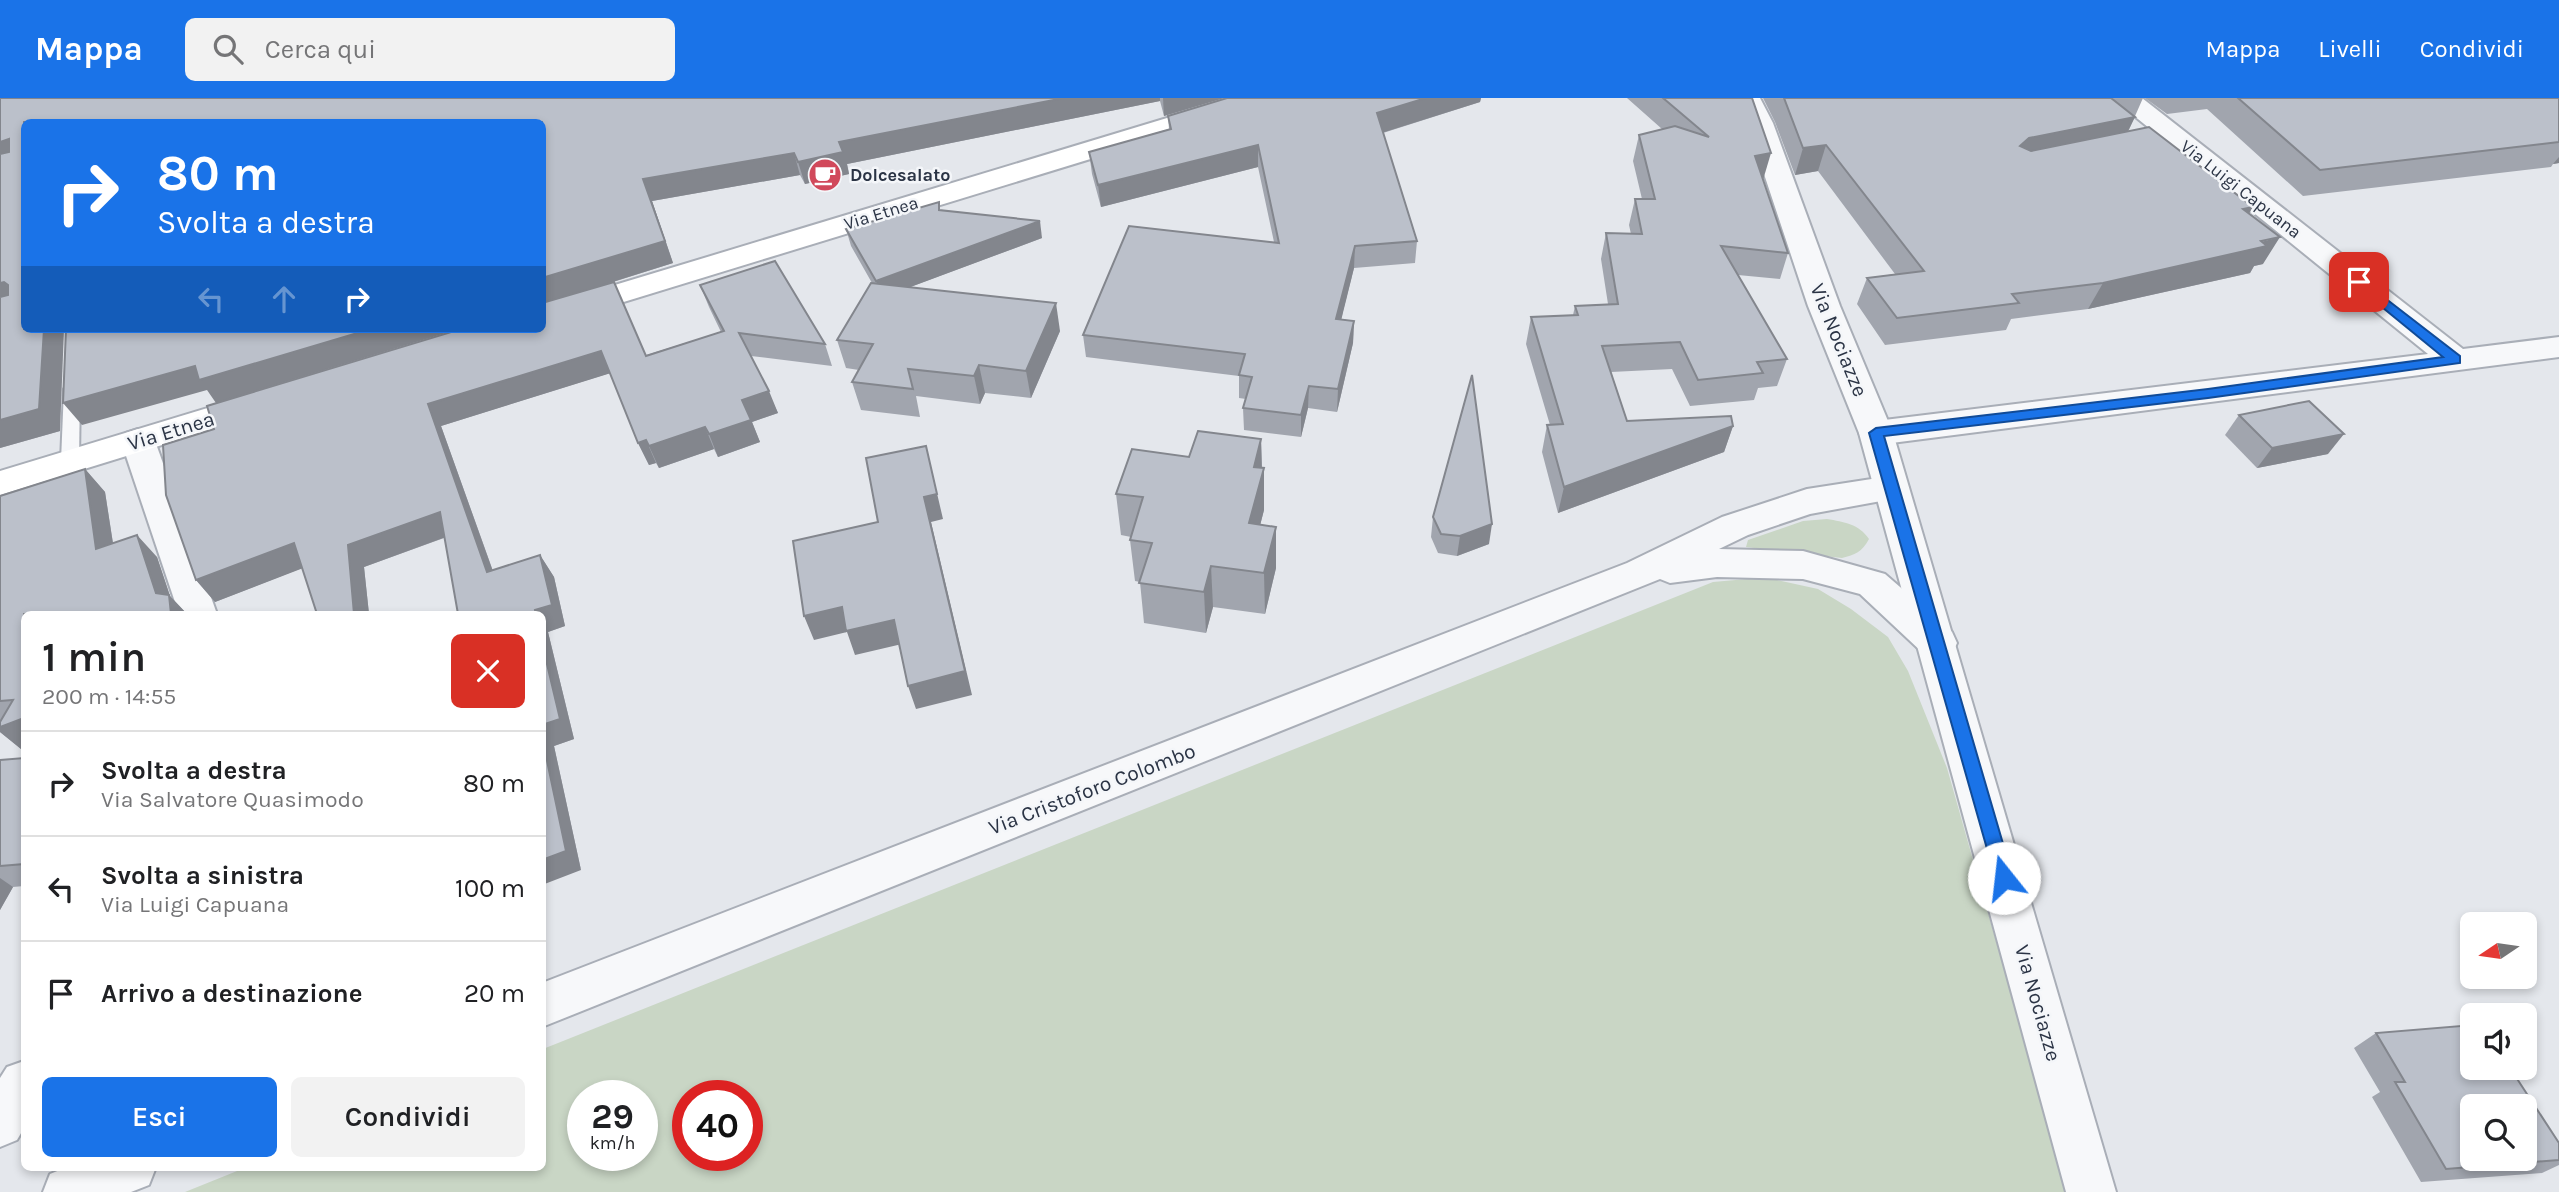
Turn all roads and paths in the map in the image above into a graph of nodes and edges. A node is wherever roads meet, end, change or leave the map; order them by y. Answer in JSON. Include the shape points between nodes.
{"nodes":[{"id":1,"x":1261,"y":98,"type":"edge"},
{"id":2,"x":1747,"y":98,"type":"edge"},
{"id":3,"x":2125,"y":98,"type":"edge"},
{"id":4,"x":546,"y":316,"type":"edge"},
{"id":5,"x":2559,"y":347,"type":"edge"},
{"id":6,"x":2455,"y":359,"type":"junction"},
{"id":7,"x":73,"y":367,"type":"edge"},
{"id":8,"x":294,"y":393,"type":"edge"},
{"id":9,"x":1876,"y":433,"type":"junction"},
{"id":10,"x":138,"y":441,"type":"junction"},
{"id":11,"x":71,"y":461,"type":"junction"},
{"id":12,"x":0,"y":483,"type":"edge"},
{"id":13,"x":1891,"y":488,"type":"junction"},
{"id":14,"x":1912,"y":558,"type":"junction"},
{"id":15,"x":1640,"y":573,"type":"junction"},
{"id":16,"x":1872,"y":584,"type":"junction"},
{"id":17,"x":197,"y":611,"type":"edge"},
{"id":18,"x":1938,"y":643,"type":"junction"},
{"id":19,"x":546,"y":1003,"type":"edge"},
{"id":20,"x":21,"y":1089,"type":"edge"},
{"id":21,"x":0,"y":1123,"type":"edge"},
{"id":22,"x":121,"y":1171,"type":"edge"},
{"id":23,"x":68,"y":1192,"type":"edge"},
{"id":24,"x":2091,"y":1192,"type":"edge"}],
"edges":[{"from":1,"to":4,"type":"main road","name":"Via Etnea"},
{"from":2,"to":9,"type":"street","name":"Via Nociazze","via":[[1760,122],[1824,306]]},
{"from":3,"to":6,"type":"street","name":"Via Luigi Capuana","via":[[2163,141],[2302,236]]},
{"from":5,"to":6,"type":"street"},
{"from":6,"to":9,"type":"street"},
{"from":7,"to":11,"type":"lane"},
{"from":8,"to":10,"type":"main road","name":"Via Etnea"},
{"from":9,"to":13,"type":"street","name":"Via Nociazze"},
{"from":10,"to":11,"type":"main road","name":"Via Etnea"},
{"from":10,"to":17,"type":"street"},
{"from":11,"to":12,"type":"main road","name":"Via Etnea"},
{"from":13,"to":14,"type":"street","name":"Via Nociazze"},
{"from":13,"to":15,"type":"street","via":[[1807,502],[1735,526]]},
{"from":14,"to":16,"type":"street"},
{"from":14,"to":18,"type":"street","name":"Via Nociazze"},
{"from":15,"to":16,"type":"street","via":[[1717,563],[1803,565]]},
{"from":15,"to":19,"type":"street","name":"Via Cristoforo Colombo"},
{"from":16,"to":18,"type":"street"},
{"from":18,"to":24,"type":"street","name":"Via Nociazze"},
{"from":20,"to":21,"type":"street"},
{"from":22,"to":23,"type":"street"}]}
